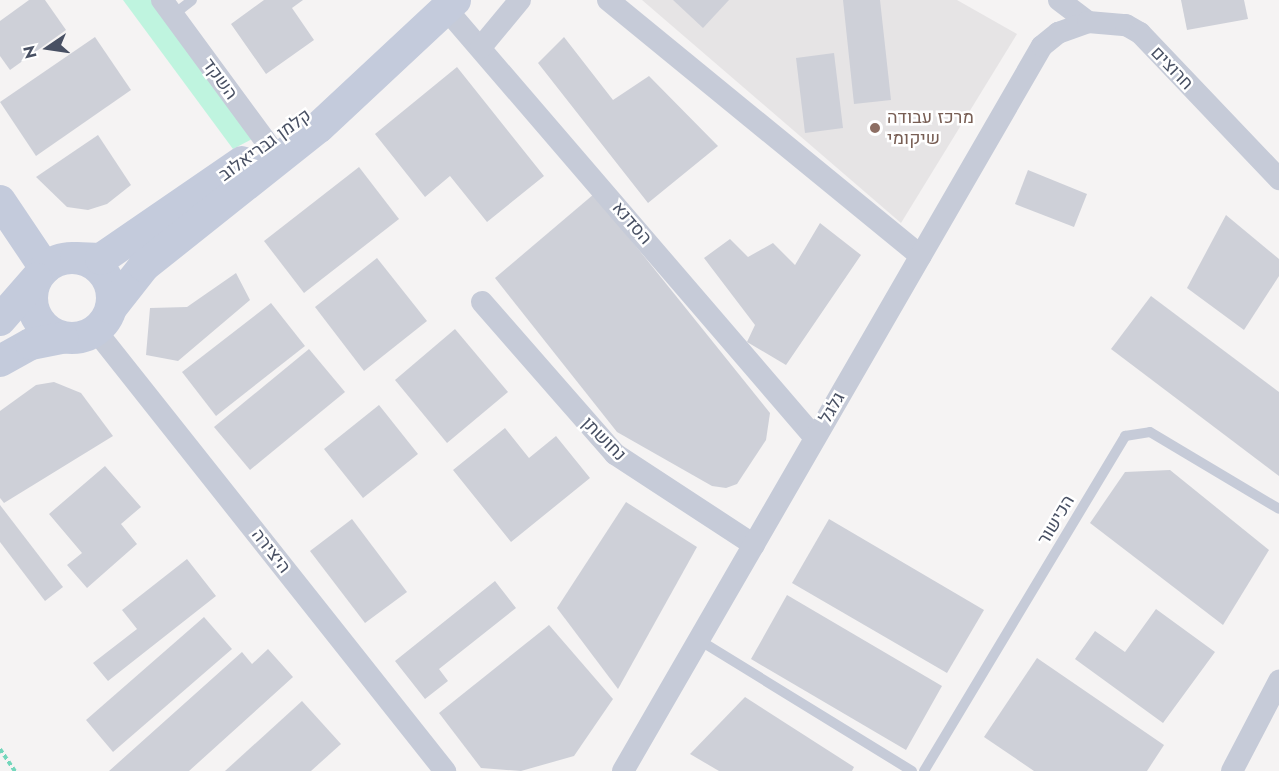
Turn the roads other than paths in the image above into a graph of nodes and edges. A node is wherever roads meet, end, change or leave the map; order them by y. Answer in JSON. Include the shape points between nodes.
{"nodes":[{"id":1,"x":192,"y":0,"type":"edge"},
{"id":2,"x":520,"y":0,"type":"edge"},
{"id":3,"x":608,"y":0,"type":"edge"},
{"id":4,"x":1059,"y":0,"type":"edge"},
{"id":5,"x":451,"y":5,"type":"edge"},
{"id":6,"x":167,"y":8,"type":"edge"},
{"id":7,"x":1088,"y":22,"type":"junction"},
{"id":8,"x":1042,"y":46,"type":"joint"},
{"id":9,"x":481,"y":47,"type":"junction"},
{"id":10,"x":273,"y":151,"type":"junction"},
{"id":11,"x":1279,"y":179,"type":"edge"},
{"id":12,"x":0,"y":201,"type":"edge"},
{"id":13,"x":921,"y":256,"type":"junction"},
{"id":14,"x":76,"y":258,"type":"junction"},
{"id":15,"x":41,"y":273,"type":"junction"},
{"id":16,"x":482,"y":302,"type":"dead end"},
{"id":17,"x":0,"y":320,"type":"edge"},
{"id":18,"x":104,"y":320,"type":"junction"},
{"id":19,"x":62,"y":338,"type":"junction"},
{"id":20,"x":0,"y":361,"type":"edge"},
{"id":21,"x":815,"y":438,"type":"junction"},
{"id":22,"x":1279,"y":509,"type":"edge"},
{"id":23,"x":754,"y":545,"type":"junction"},
{"id":24,"x":699,"y":640,"type":"junction"},
{"id":25,"x":1279,"y":681,"type":"edge"},
{"id":26,"x":445,"y":771,"type":"edge"},
{"id":27,"x":623,"y":771,"type":"edge"},
{"id":28,"x":912,"y":771,"type":"edge"},
{"id":29,"x":924,"y":771,"type":"edge"},
{"id":30,"x":1232,"y":771,"type":"edge"}],
"edges":[{"from":1,"to":6,"type":"lane"},
{"from":2,"to":9,"type":"street"},
{"from":3,"to":13,"type":"street"},
{"from":4,"to":7,"type":"street"},
{"from":5,"to":9,"type":"street","name":"הסדנא"},
{"from":5,"to":10,"type":"street","name":"קלמן גבריאלוב","via":[[394,60]]},
{"from":6,"to":10,"type":"street","name":"השקד"},
{"from":7,"to":8,"type":"street","name":"חרוצים","via":[[1058,33]]},
{"from":7,"to":11,"type":"street","name":"חרוצים","via":[[1110,22],[1140,33]]},
{"from":8,"to":13,"type":"street","name":"גלגל"},
{"from":9,"to":21,"type":"street","name":"הסדנא"},
{"from":10,"to":14,"type":"street","name":"קלמן גבריאלוב","via":[[101,260]]},
{"from":10,"to":18,"type":"street","name":"קלמן גבריאלוב","via":[[144,266]]},
{"from":12,"to":15,"type":"street"},
{"from":13,"to":21,"type":"street","name":"גלגל"},
{"from":14,"to":15,"type":"street","via":[[54,261]]},
{"from":14,"to":18,"type":"street","via":[[89,261],[108,281]]},
{"from":15,"to":17,"type":"street"},
{"from":15,"to":19,"type":"street","via":[[32,290],[34,315],[41,325]]},
{"from":16,"to":23,"type":"street","name":"נחושתן","via":[[615,454]]},
{"from":18,"to":19,"type":"street","via":[[86,337]]},
{"from":18,"to":26,"type":"street","name":"היצירה"},
{"from":19,"to":20,"type":"street","via":[[31,345]]},
{"from":21,"to":23,"type":"street","name":"גלגל"},
{"from":22,"to":29,"type":"lane","name":"הכישור","via":[[1150,432],[1125,436]]},
{"from":23,"to":24,"type":"street","name":"גלגל"},
{"from":24,"to":27,"type":"street","name":"גלגל"},
{"from":24,"to":28,"type":"lane"},
{"from":25,"to":30,"type":"street"}]}
